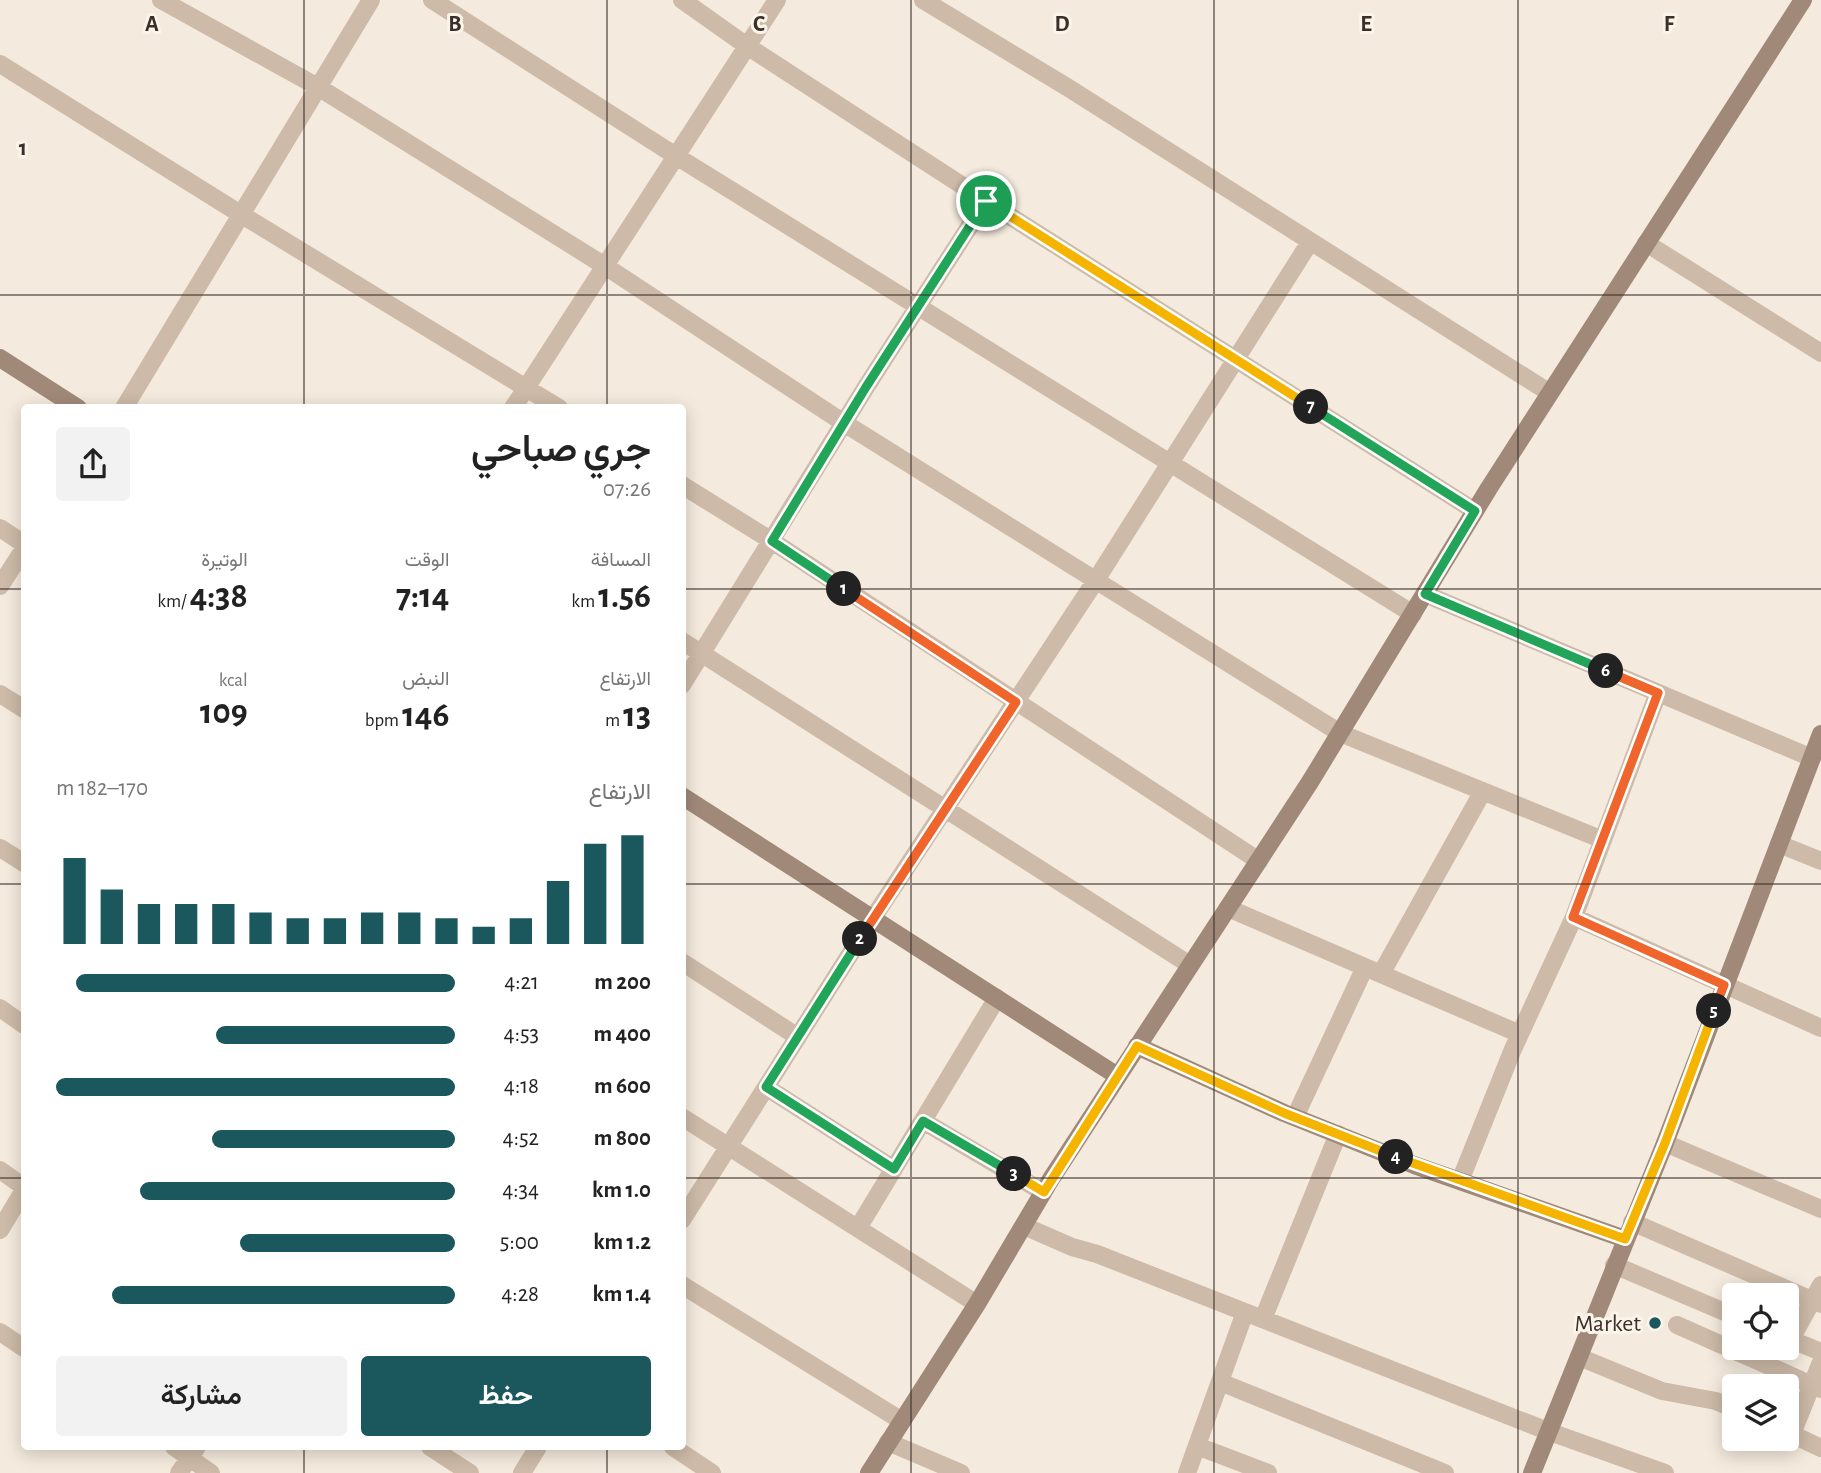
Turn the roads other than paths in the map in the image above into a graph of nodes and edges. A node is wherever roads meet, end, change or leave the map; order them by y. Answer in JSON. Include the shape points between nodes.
{"nodes":[{"id":1,"x":161,"y":0,"type":"edge"},
{"id":2,"x":371,"y":0,"type":"edge"},
{"id":3,"x":432,"y":0,"type":"edge"},
{"id":4,"x":682,"y":0,"type":"edge"},
{"id":5,"x":777,"y":0,"type":"edge"},
{"id":6,"x":923,"y":0,"type":"edge"},
{"id":7,"x":1802,"y":0,"type":"edge"},
{"id":8,"x":747,"y":46,"type":"junction"},
{"id":9,"x":0,"y":64,"type":"edge"},
{"id":10,"x":318,"y":87,"type":"junction"},
{"id":11,"x":677,"y":156,"type":"junction"},
{"id":12,"x":986,"y":201,"type":"junction"},
{"id":13,"x":242,"y":215,"type":"junction"},
{"id":14,"x":1310,"y":242,"type":"junction"},
{"id":15,"x":1646,"y":243,"type":"junction"},
{"id":16,"x":605,"y":266,"type":"junction"},
{"id":17,"x":919,"y":306,"type":"junction"},
{"id":18,"x":1821,"y":353,"type":"edge"},
{"id":19,"x":0,"y":358,"type":"edge"},
{"id":20,"x":1237,"y":360,"type":"junction"},
{"id":21,"x":526,"y":387,"type":"junction"},
{"id":22,"x":1550,"y":393,"type":"junction"},
{"id":23,"x":72,"y":404,"type":"edge"},
{"id":24,"x":126,"y":404,"type":"edge"},
{"id":25,"x":515,"y":404,"type":"edge"},
{"id":26,"x":553,"y":404,"type":"edge"},
{"id":27,"x":845,"y":423,"type":"junction"},
{"id":28,"x":1169,"y":462,"type":"junction"},
{"id":29,"x":686,"y":487,"type":"edge"},
{"id":30,"x":1475,"y":511,"type":"junction"},
{"id":31,"x":0,"y":528,"type":"edge"},
{"id":32,"x":772,"y":541,"type":"junction"},
{"id":33,"x":21,"y":542,"type":"edge"},
{"id":34,"x":21,"y":554,"type":"edge"},
{"id":35,"x":1096,"y":580,"type":"junction"},
{"id":36,"x":0,"y":586,"type":"edge"},
{"id":37,"x":1425,"y":594,"type":"junction"},
{"id":38,"x":1413,"y":614,"type":"junction"},
{"id":39,"x":686,"y":643,"type":"edge"},
{"id":40,"x":703,"y":653,"type":"junction"},
{"id":41,"x":686,"y":679,"type":"edge"},
{"id":42,"x":1658,"y":693,"type":"junction"},
{"id":43,"x":0,"y":694,"type":"edge"},
{"id":44,"x":1016,"y":702,"type":"junction"},
{"id":45,"x":21,"y":707,"type":"edge"},
{"id":46,"x":1340,"y":733,"type":"junction"},
{"id":47,"x":1821,"y":736,"type":"edge"},
{"id":48,"x":1812,"y":758,"type":"junction"},
{"id":49,"x":1483,"y":791,"type":"junction"},
{"id":50,"x":686,"y":799,"type":"edge"},
{"id":51,"x":944,"y":808,"type":"junction"},
{"id":52,"x":1603,"y":840,"type":"junction"},
{"id":53,"x":1779,"y":844,"type":"junction"},
{"id":54,"x":0,"y":848,"type":"edge"},
{"id":55,"x":21,"y":861,"type":"edge"},
{"id":56,"x":1259,"y":861,"type":"junction"},
{"id":57,"x":1821,"y":861,"type":"edge"},
{"id":58,"x":1228,"y":908,"type":"junction"},
{"id":59,"x":1573,"y":917,"type":"junction"},
{"id":60,"x":873,"y":918,"type":"junction"},
{"id":61,"x":686,"y":965,"type":"edge"},
{"id":62,"x":1191,"y":965,"type":"junction"},
{"id":63,"x":1373,"y":971,"type":"junction"},
{"id":64,"x":1724,"y":985,"type":"junction"},
{"id":65,"x":997,"y":998,"type":"junction"},
{"id":66,"x":0,"y":1008,"type":"edge"},
{"id":67,"x":21,"y":1023,"type":"edge"},
{"id":68,"x":1821,"y":1028,"type":"edge"},
{"id":69,"x":1520,"y":1034,"type":"junction"},
{"id":70,"x":798,"y":1037,"type":"junction"},
{"id":71,"x":1137,"y":1046,"type":"junction"},
{"id":72,"x":1116,"y":1075,"type":"junction"},
{"id":73,"x":766,"y":1087,"type":"junction"},
{"id":74,"x":1295,"y":1117,"type":"junction"},
{"id":75,"x":686,"y":1119,"type":"edge"},
{"id":76,"x":923,"y":1121,"type":"junction"},
{"id":77,"x":1338,"y":1134,"type":"junction"},
{"id":78,"x":1665,"y":1143,"type":"junction"},
{"id":79,"x":729,"y":1146,"type":"junction"},
{"id":80,"x":894,"y":1169,"type":"junction"},
{"id":81,"x":0,"y":1170,"type":"edge"},
{"id":82,"x":1460,"y":1181,"type":"junction"},
{"id":83,"x":21,"y":1187,"type":"edge"},
{"id":84,"x":1044,"y":1192,"type":"junction"},
{"id":85,"x":21,"y":1194,"type":"edge"},
{"id":86,"x":1821,"y":1209,"type":"edge"},
{"id":87,"x":686,"y":1214,"type":"edge"},
{"id":88,"x":1024,"y":1226,"type":"junction"},
{"id":89,"x":858,"y":1228,"type":"junction"},
{"id":90,"x":0,"y":1230,"type":"edge"},
{"id":91,"x":1629,"y":1231,"type":"junction"},
{"id":92,"x":1614,"y":1265,"type":"junction"},
{"id":93,"x":686,"y":1288,"type":"edge"},
{"id":94,"x":1818,"y":1296,"type":"edge"},
{"id":95,"x":977,"y":1304,"type":"junction"},
{"id":96,"x":1722,"y":1311,"type":"edge"},
{"id":97,"x":1245,"y":1312,"type":"junction"},
{"id":98,"x":1263,"y":1319,"type":"junction"},
{"id":99,"x":1799,"y":1324,"type":"edge"},
{"id":100,"x":1677,"y":1325,"type":"dead end"},
{"id":101,"x":0,"y":1332,"type":"edge"},
{"id":102,"x":1799,"y":1342,"type":"edge"},
{"id":103,"x":21,"y":1346,"type":"edge"},
{"id":104,"x":1821,"y":1352,"type":"edge"},
{"id":105,"x":1579,"y":1357,"type":"junction"},
{"id":106,"x":1821,"y":1362,"type":"edge"},
{"id":107,"x":1220,"y":1382,"type":"junction"},
{"id":108,"x":1816,"y":1387,"type":"edge"},
{"id":109,"x":1722,"y":1404,"type":"edge"},
{"id":110,"x":1799,"y":1416,"type":"edge"},
{"id":111,"x":902,"y":1421,"type":"junction"},
{"id":112,"x":1550,"y":1432,"type":"junction"},
{"id":113,"x":1799,"y":1438,"type":"edge"},
{"id":114,"x":888,"y":1442,"type":"junction"},
{"id":115,"x":1197,"y":1446,"type":"junction"},
{"id":116,"x":1821,"y":1448,"type":"edge"},
{"id":117,"x":187,"y":1450,"type":"edge"},
{"id":118,"x":435,"y":1450,"type":"edge"},
{"id":119,"x":536,"y":1450,"type":"edge"},
{"id":120,"x":678,"y":1450,"type":"edge"},
{"id":121,"x":1259,"y":1471,"type":"edge"},
{"id":122,"x":179,"y":1473,"type":"edge"},
{"id":123,"x":211,"y":1473,"type":"edge"},
{"id":124,"x":470,"y":1473,"type":"edge"},
{"id":125,"x":522,"y":1473,"type":"edge"},
{"id":126,"x":712,"y":1473,"type":"edge"},
{"id":127,"x":869,"y":1473,"type":"edge"},
{"id":128,"x":961,"y":1473,"type":"edge"},
{"id":129,"x":1187,"y":1473,"type":"edge"},
{"id":130,"x":1445,"y":1473,"type":"edge"},
{"id":131,"x":1532,"y":1473,"type":"edge"},
{"id":132,"x":1665,"y":1473,"type":"edge"}],
"edges":[{"from":1,"to":10,"type":"street"},
{"from":2,"to":10,"type":"street"},
{"from":3,"to":11,"type":"street"},
{"from":4,"to":8,"type":"street"},
{"from":5,"to":8,"type":"street"},
{"from":6,"to":14,"type":"street"},
{"from":7,"to":15,"type":"street"},
{"from":8,"to":11,"type":"street"},
{"from":8,"to":12,"type":"street"},
{"from":9,"to":13,"type":"street"},
{"from":10,"to":13,"type":"street"},
{"from":10,"to":16,"type":"street"},
{"from":11,"to":16,"type":"street"},
{"from":11,"to":17,"type":"street"},
{"from":12,"to":17,"type":"street"},
{"from":12,"to":20,"type":"street"},
{"from":13,"to":21,"type":"street"},
{"from":13,"to":24,"type":"street"},
{"from":14,"to":20,"type":"street"},
{"from":14,"to":22,"type":"street"},
{"from":15,"to":18,"type":"street"},
{"from":15,"to":22,"type":"street"},
{"from":16,"to":21,"type":"street"},
{"from":16,"to":27,"type":"street"},
{"from":17,"to":27,"type":"street"},
{"from":17,"to":28,"type":"street"},
{"from":19,"to":23,"type":"street"},
{"from":20,"to":28,"type":"street"},
{"from":20,"to":30,"type":"street"},
{"from":21,"to":25,"type":"street"},
{"from":21,"to":26,"type":"street"},
{"from":22,"to":30,"type":"street"},
{"from":27,"to":32,"type":"street"},
{"from":27,"to":35,"type":"street"},
{"from":28,"to":35,"type":"street"},
{"from":28,"to":38,"type":"street"},
{"from":29,"to":32,"type":"street"},
{"from":30,"to":37,"type":"street"},
{"from":31,"to":33,"type":"street"},
{"from":32,"to":40,"type":"street"},
{"from":32,"to":44,"type":"street"},
{"from":34,"to":36,"type":"street"},
{"from":35,"to":44,"type":"street"},
{"from":35,"to":46,"type":"street"},
{"from":37,"to":38,"type":"street"},
{"from":37,"to":42,"type":"street"},
{"from":38,"to":46,"type":"street"},
{"from":39,"to":40,"type":"street"},
{"from":40,"to":41,"type":"street"},
{"from":40,"to":51,"type":"street"},
{"from":42,"to":48,"type":"street"},
{"from":42,"to":52,"type":"street"},
{"from":43,"to":45,"type":"street"},
{"from":44,"to":51,"type":"street"},
{"from":44,"to":56,"type":"street"},
{"from":46,"to":49,"type":"street"},
{"from":46,"to":56,"type":"street"},
{"from":47,"to":48,"type":"street"},
{"from":48,"to":53,"type":"street"},
{"from":49,"to":52,"type":"street"},
{"from":49,"to":63,"type":"street"},
{"from":50,"to":60,"type":"street"},
{"from":51,"to":60,"type":"street"},
{"from":51,"to":62,"type":"street"},
{"from":52,"to":59,"type":"street"},
{"from":53,"to":57,"type":"street"},
{"from":53,"to":64,"type":"street"},
{"from":54,"to":55,"type":"street"},
{"from":56,"to":58,"type":"street"},
{"from":58,"to":62,"type":"street"},
{"from":58,"to":63,"type":"street"},
{"from":59,"to":64,"type":"street"},
{"from":59,"to":69,"type":"street"},
{"from":60,"to":65,"type":"street"},
{"from":60,"to":70,"type":"street"},
{"from":61,"to":70,"type":"street"},
{"from":62,"to":71,"type":"street"},
{"from":63,"to":69,"type":"street"},
{"from":63,"to":74,"type":"street"},
{"from":64,"to":68,"type":"street"},
{"from":64,"to":78,"type":"street"},
{"from":65,"to":72,"type":"street"},
{"from":65,"to":76,"type":"street"},
{"from":66,"to":67,"type":"street"},
{"from":69,"to":82,"type":"street"},
{"from":70,"to":73,"type":"street"},
{"from":71,"to":72,"type":"street"},
{"from":71,"to":74,"type":"street"},
{"from":72,"to":84,"type":"street"},
{"from":73,"to":79,"type":"street"},
{"from":73,"to":80,"type":"street"},
{"from":74,"to":77,"type":"street"},
{"from":75,"to":79,"type":"street"},
{"from":76,"to":80,"type":"street"},
{"from":76,"to":84,"type":"street"},
{"from":77,"to":82,"type":"street"},
{"from":77,"to":98,"type":"street"},
{"from":78,"to":86,"type":"street"},
{"from":78,"to":91,"type":"street"},
{"from":79,"to":87,"type":"street"},
{"from":79,"to":89,"type":"street"},
{"from":80,"to":89,"type":"street"},
{"from":81,"to":83,"type":"street"},
{"from":82,"to":91,"type":"street"},
{"from":84,"to":88,"type":"street"},
{"from":85,"to":90,"type":"street"},
{"from":88,"to":95,"type":"street"},
{"from":88,"to":97,"type":"street"},
{"from":89,"to":95,"type":"street"},
{"from":91,"to":92,"type":"street"},
{"from":91,"to":94,"type":"street"},
{"from":92,"to":96,"type":"street"},
{"from":92,"to":105,"type":"street"},
{"from":93,"to":111,"type":"street"},
{"from":94,"to":99,"type":"street"},
{"from":95,"to":111,"type":"street"},
{"from":97,"to":98,"type":"street"},
{"from":97,"to":107,"type":"street"},
{"from":98,"to":112,"type":"street"},
{"from":100,"to":108,"type":"street"},
{"from":101,"to":103,"type":"street"},
{"from":102,"to":104,"type":"street"},
{"from":105,"to":109,"type":"street","via":[[1662,1391]]},
{"from":105,"to":112,"type":"street"},
{"from":106,"to":108,"type":"street"},
{"from":107,"to":115,"type":"street"},
{"from":107,"to":130,"type":"street"},
{"from":108,"to":110,"type":"street"},
{"from":111,"to":114,"type":"street"},
{"from":112,"to":131,"type":"street"},
{"from":112,"to":132,"type":"street"},
{"from":113,"to":116,"type":"street"},
{"from":114,"to":127,"type":"street"},
{"from":114,"to":128,"type":"street"},
{"from":115,"to":121,"type":"street"},
{"from":115,"to":129,"type":"street"},
{"from":117,"to":122,"type":"street"},
{"from":117,"to":123,"type":"street"},
{"from":118,"to":124,"type":"street"},
{"from":119,"to":125,"type":"street"},
{"from":120,"to":126,"type":"street"}]}
